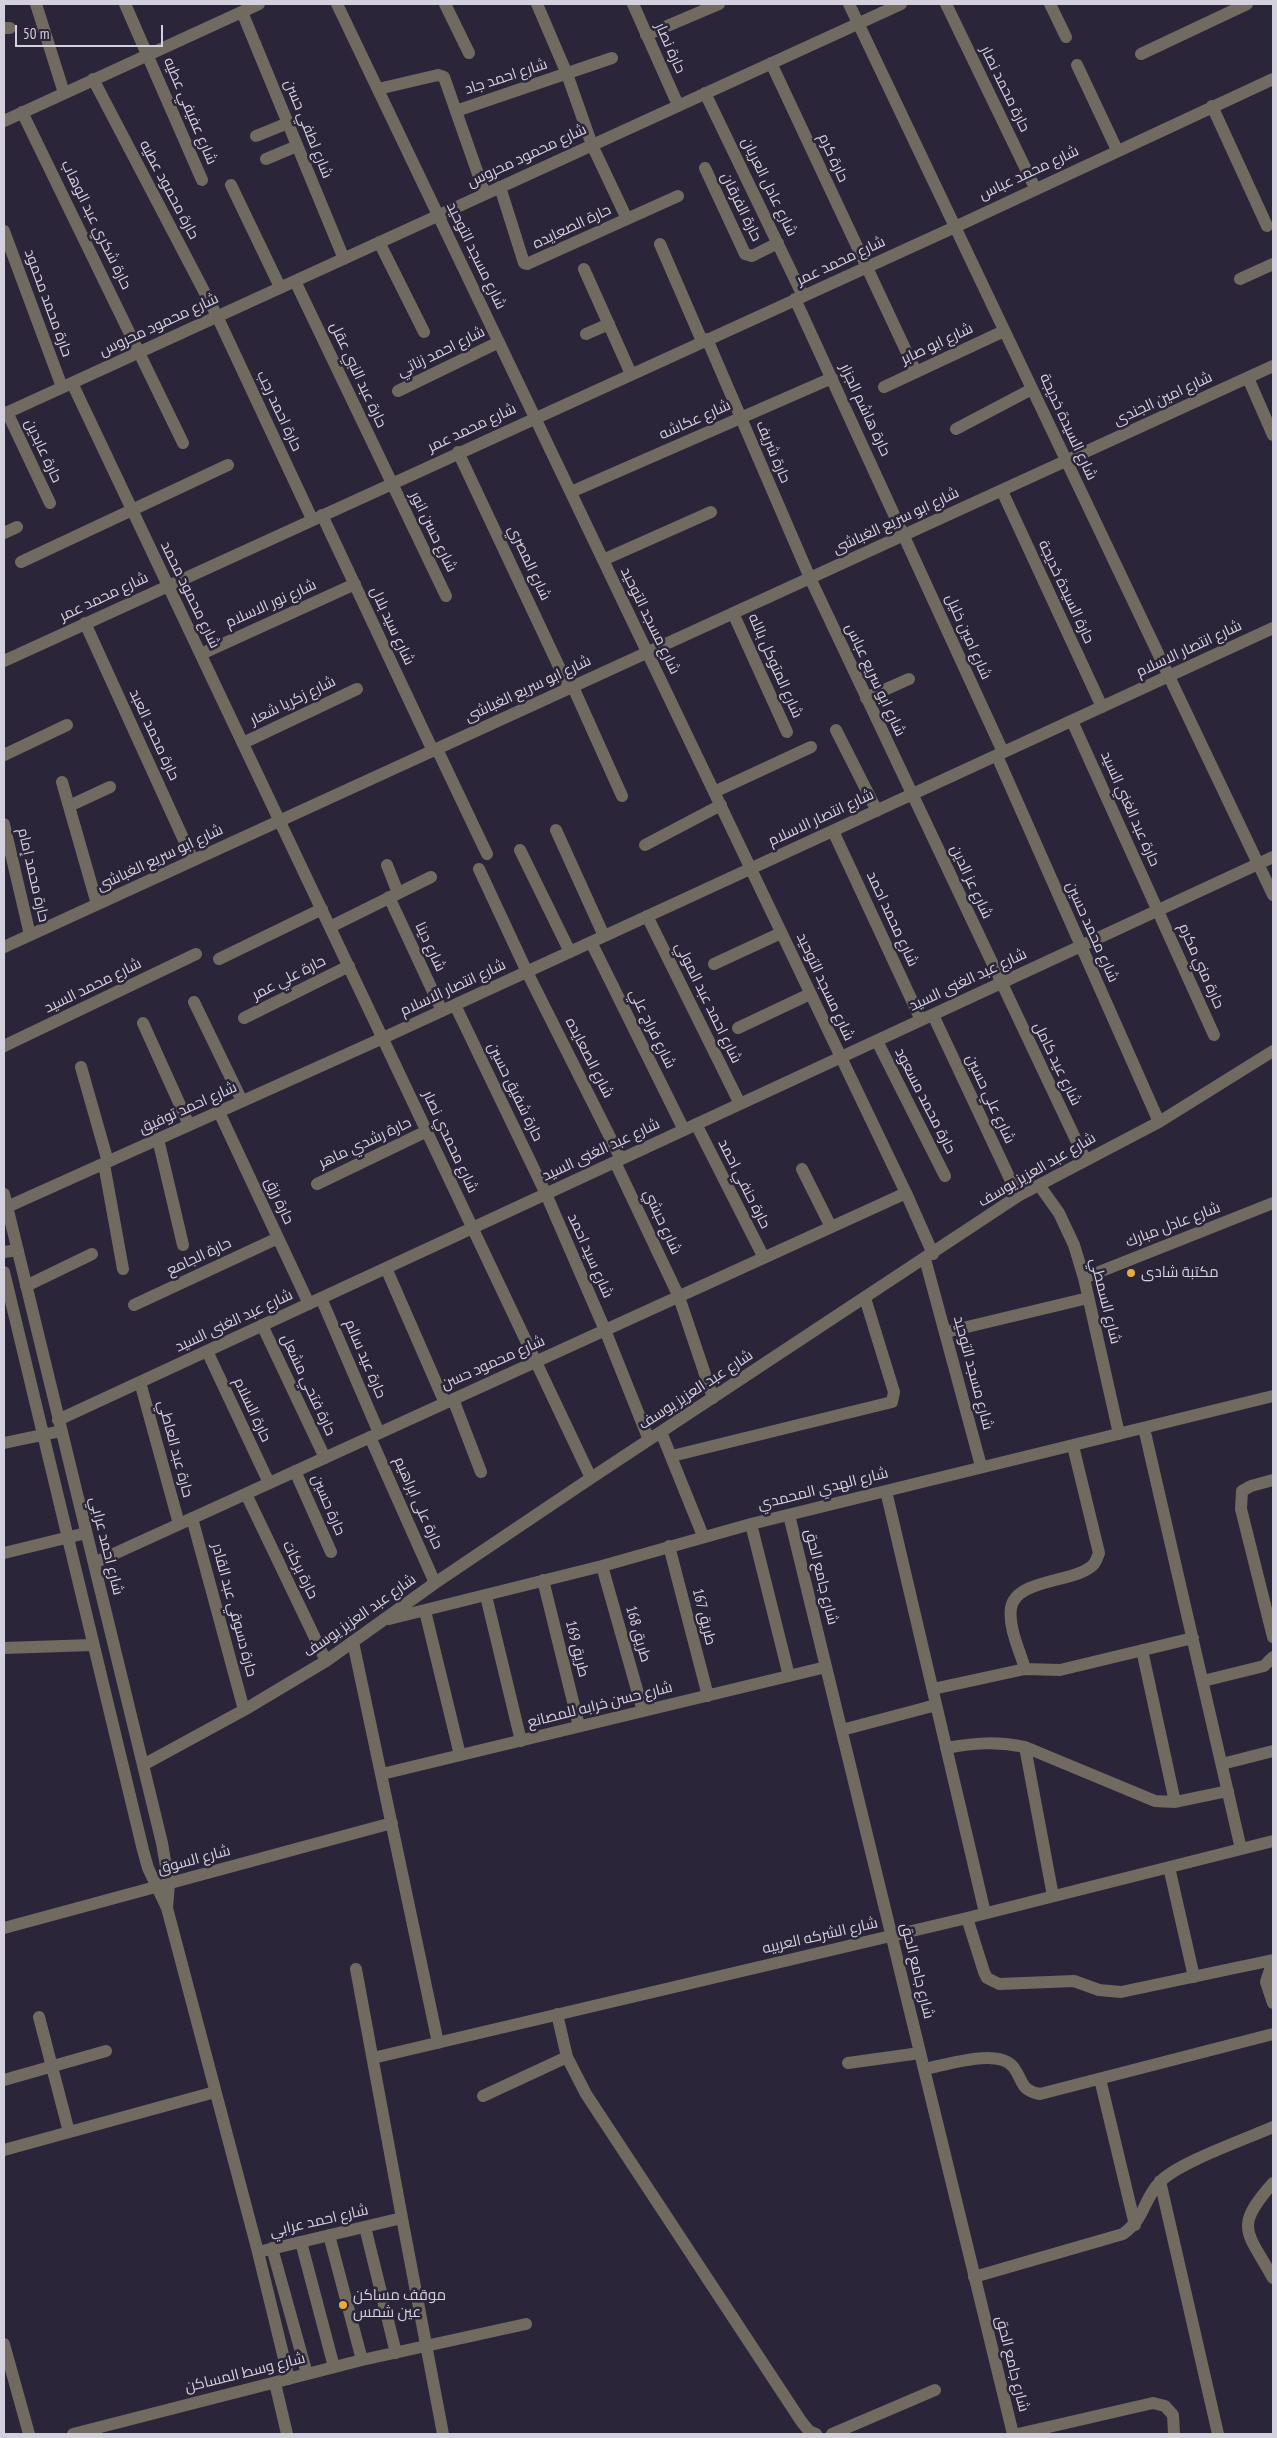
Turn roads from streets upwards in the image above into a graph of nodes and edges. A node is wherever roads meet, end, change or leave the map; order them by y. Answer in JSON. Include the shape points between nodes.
{"nodes":[{"id":1,"x":36,"y":4,"type":"edge"},
{"id":2,"x":125,"y":4,"type":"edge"},
{"id":3,"x":259,"y":4,"type":"edge"},
{"id":4,"x":337,"y":4,"type":"edge"},
{"id":5,"x":445,"y":4,"type":"edge"},
{"id":6,"x":537,"y":4,"type":"edge"},
{"id":7,"x":633,"y":4,"type":"edge"},
{"id":8,"x":719,"y":4,"type":"edge"},
{"id":9,"x":849,"y":4,"type":"edge"},
{"id":10,"x":901,"y":4,"type":"edge"},
{"id":11,"x":946,"y":4,"type":"edge"},
{"id":12,"x":1050,"y":4,"type":"edge"},
{"id":13,"x":1247,"y":4,"type":"edge"},
{"id":14,"x":242,"y":12,"type":"junction"},
{"id":15,"x":858,"y":23,"type":"junction"},
{"id":16,"x":646,"y":35,"type":"junction"},
{"id":17,"x":1066,"y":37,"type":"dead end"},
{"id":18,"x":469,"y":53,"type":"dead end"},
{"id":19,"x":148,"y":54,"type":"junction"},
{"id":20,"x":1141,"y":54,"type":"dead end"},
{"id":21,"x":612,"y":58,"type":"dead end"},
{"id":22,"x":771,"y":63,"type":"junction"},
{"id":23,"x":1077,"y":65,"type":"dead end"},
{"id":24,"x":567,"y":74,"type":"junction"},
{"id":25,"x":1273,"y":78,"type":"edge"},
{"id":26,"x":93,"y":80,"type":"junction"},
{"id":27,"x":378,"y":89,"type":"junction"},
{"id":28,"x":64,"y":93,"type":"junction"},
{"id":29,"x":705,"y":93,"type":"junction"},
{"id":30,"x":678,"y":105,"type":"junction"},
{"id":31,"x":1212,"y":106,"type":"junction"},
{"id":32,"x":456,"y":111,"type":"junction"},
{"id":33,"x":22,"y":112,"type":"junction"},
{"id":34,"x":4,"y":121,"type":"edge"},
{"id":35,"x":288,"y":124,"type":"junction"},
{"id":36,"x":256,"y":136,"type":"dead end"},
{"id":37,"x":592,"y":145,"type":"junction"},
{"id":38,"x":297,"y":146,"type":"junction"},
{"id":39,"x":1117,"y":150,"type":"junction"},
{"id":40,"x":266,"y":158,"type":"dead end"},
{"id":41,"x":705,"y":168,"type":"dead end"},
{"id":42,"x":202,"y":180,"type":"dead end"},
{"id":43,"x":231,"y":185,"type":"dead end"},
{"id":44,"x":500,"y":187,"type":"junction"},
{"id":45,"x":1035,"y":188,"type":"junction"},
{"id":46,"x":485,"y":194,"type":"junction"},
{"id":47,"x":678,"y":196,"type":"dead end"},
{"id":48,"x":438,"y":215,"type":"junction"},
{"id":49,"x":627,"y":219,"type":"junction"},
{"id":50,"x":1267,"y":226,"type":"dead end"},
{"id":51,"x":954,"y":227,"type":"junction"},
{"id":52,"x":4,"y":231,"type":"edge"},
{"id":53,"x":378,"y":242,"type":"junction"},
{"id":54,"x":778,"y":243,"type":"junction"},
{"id":55,"x":660,"y":244,"type":"dead end"},
{"id":56,"x":344,"y":258,"type":"junction"},
{"id":57,"x":1273,"y":264,"type":"edge"},
{"id":58,"x":866,"y":267,"type":"junction"},
{"id":59,"x":584,"y":269,"type":"dead end"},
{"id":60,"x":1240,"y":279,"type":"dead end"},
{"id":61,"x":295,"y":280,"type":"junction"},
{"id":62,"x":280,"y":287,"type":"junction"},
{"id":63,"x":799,"y":298,"type":"junction"},
{"id":64,"x":217,"y":316,"type":"junction"},
{"id":65,"x":609,"y":324,"type":"junction"},
{"id":66,"x":1004,"y":330,"type":"junction"},
{"id":67,"x":424,"y":332,"type":"dead end"},
{"id":68,"x":586,"y":334,"type":"dead end"},
{"id":69,"x":705,"y":340,"type":"junction"},
{"id":70,"x":499,"y":342,"type":"junction"},
{"id":71,"x":140,"y":351,"type":"junction"},
{"id":72,"x":1273,"y":366,"type":"edge"},
{"id":73,"x":916,"y":372,"type":"junction"},
{"id":74,"x":631,"y":374,"type":"junction"},
{"id":75,"x":832,"y":378,"type":"junction"},
{"id":76,"x":1248,"y":378,"type":"junction"},
{"id":77,"x":67,"y":385,"type":"junction"},
{"id":78,"x":884,"y":387,"type":"dead end"},
{"id":79,"x":1032,"y":389,"type":"junction"},
{"id":80,"x":398,"y":391,"type":"dead end"},
{"id":81,"x":5,"y":413,"type":"edge"},
{"id":82,"x":535,"y":417,"type":"junction"},
{"id":83,"x":741,"y":418,"type":"junction"},
{"id":84,"x":956,"y":429,"type":"dead end"},
{"id":85,"x":1273,"y":434,"type":"edge"},
{"id":86,"x":183,"y":443,"type":"dead end"},
{"id":87,"x":458,"y":452,"type":"junction"},
{"id":88,"x":1066,"y":462,"type":"junction"},
{"id":89,"x":228,"y":465,"type":"dead end"},
{"id":90,"x":391,"y":483,"type":"junction"},
{"id":91,"x":1002,"y":491,"type":"junction"},
{"id":92,"x":571,"y":492,"type":"junction"},
{"id":93,"x":50,"y":503,"type":"dead end"},
{"id":94,"x":131,"y":510,"type":"junction"},
{"id":95,"x":711,"y":512,"type":"dead end"},
{"id":96,"x":317,"y":517,"type":"junction"},
{"id":97,"x":16,"y":527,"type":"dead end"},
{"id":98,"x":4,"y":533,"type":"edge"},
{"id":99,"x":904,"y":535,"type":"junction"},
{"id":100,"x":603,"y":560,"type":"junction"},
{"id":101,"x":21,"y":562,"type":"dead end"},
{"id":102,"x":810,"y":578,"type":"junction"},
{"id":103,"x":354,"y":584,"type":"junction"},
{"id":104,"x":168,"y":585,"type":"junction"},
{"id":105,"x":446,"y":596,"type":"dead end"},
{"id":106,"x":733,"y":613,"type":"junction"},
{"id":107,"x":85,"y":623,"type":"junction"},
{"id":108,"x":1273,"y":628,"type":"edge"},
{"id":109,"x":647,"y":653,"type":"junction"},
{"id":110,"x":201,"y":654,"type":"junction"},
{"id":111,"x":4,"y":661,"type":"edge"},
{"id":112,"x":1168,"y":677,"type":"junction"},
{"id":113,"x":908,"y":680,"type":"dead end"},
{"id":114,"x":571,"y":688,"type":"junction"},
{"id":115,"x":357,"y":689,"type":"dead end"},
{"id":116,"x":866,"y":698,"type":"junction"},
{"id":117,"x":1102,"y":707,"type":"junction"},
{"id":118,"x":1072,"y":721,"type":"junction"},
{"id":119,"x":67,"y":725,"type":"dead end"},
{"id":120,"x":836,"y":730,"type":"dead end"},
{"id":121,"x":787,"y":732,"type":"dead end"},
{"id":122,"x":243,"y":743,"type":"junction"},
{"id":123,"x":811,"y":747,"type":"dead end"},
{"id":124,"x":435,"y":750,"type":"junction"},
{"id":125,"x":1000,"y":754,"type":"junction"},
{"id":126,"x":4,"y":755,"type":"edge"},
{"id":127,"x":62,"y":782,"type":"dead end"},
{"id":128,"x":110,"y":787,"type":"dead end"},
{"id":129,"x":714,"y":792,"type":"junction"},
{"id":130,"x":912,"y":795,"type":"junction"},
{"id":131,"x":622,"y":796,"type":"dead end"},
{"id":132,"x":721,"y":805,"type":"junction"},
{"id":133,"x":69,"y":806,"type":"junction"},
{"id":134,"x":877,"y":811,"type":"junction"},
{"id":135,"x":280,"y":821,"type":"junction"},
{"id":136,"x":4,"y":824,"type":"edge"},
{"id":137,"x":556,"y":830,"type":"dead end"},
{"id":138,"x":833,"y":831,"type":"junction"},
{"id":139,"x":645,"y":845,"type":"dead end"},
{"id":140,"x":520,"y":850,"type":"dead end"},
{"id":141,"x":487,"y":854,"type":"dead end"},
{"id":142,"x":1273,"y":857,"type":"edge"},
{"id":143,"x":193,"y":860,"type":"junction"},
{"id":144,"x":1258,"y":864,"type":"junction"},
{"id":145,"x":387,"y":865,"type":"dead end"},
{"id":146,"x":751,"y":868,"type":"junction"},
{"id":147,"x":480,"y":869,"type":"dead end"},
{"id":148,"x":431,"y":877,"type":"dead end"},
{"id":149,"x":394,"y":895,"type":"junction"},
{"id":150,"x":1273,"y":895,"type":"edge"},
{"id":151,"x":97,"y":904,"type":"junction"},
{"id":152,"x":322,"y":909,"type":"junction"},
{"id":153,"x":1158,"y":910,"type":"junction"},
{"id":154,"x":647,"y":916,"type":"junction"},
{"id":155,"x":330,"y":926,"type":"junction"},
{"id":156,"x":782,"y":933,"type":"junction"},
{"id":157,"x":30,"y":935,"type":"junction"},
{"id":158,"x":604,"y":936,"type":"junction"},
{"id":159,"x":591,"y":942,"type":"junction"},
{"id":160,"x":1081,"y":946,"type":"junction"},
{"id":161,"x":4,"y":947,"type":"edge"},
{"id":162,"x":570,"y":952,"type":"junction"},
{"id":163,"x":196,"y":954,"type":"dead end"},
{"id":164,"x":218,"y":959,"type":"dead end"},
{"id":165,"x":714,"y":964,"type":"dead end"},
{"id":166,"x":349,"y":966,"type":"junction"},
{"id":167,"x":527,"y":972,"type":"junction"},
{"id":168,"x":1000,"y":984,"type":"junction"},
{"id":169,"x":810,"y":994,"type":"junction"},
{"id":170,"x":194,"y":1002,"type":"dead end"},
{"id":171,"x":455,"y":1005,"type":"junction"},
{"id":172,"x":442,"y":1011,"type":"junction"},
{"id":173,"x":927,"y":1017,"type":"junction"},
{"id":174,"x":244,"y":1018,"type":"dead end"},
{"id":175,"x":143,"y":1023,"type":"dead end"},
{"id":176,"x":738,"y":1028,"type":"dead end"},
{"id":177,"x":1214,"y":1035,"type":"dead end"},
{"id":178,"x":383,"y":1038,"type":"junction"},
{"id":179,"x":877,"y":1041,"type":"junction"},
{"id":180,"x":4,"y":1046,"type":"edge"},
{"id":181,"x":1273,"y":1051,"type":"edge"},
{"id":182,"x":841,"y":1057,"type":"junction"},
{"id":183,"x":81,"y":1067,"type":"dead end"},
{"id":184,"x":242,"y":1101,"type":"junction"},
{"id":185,"x":740,"y":1104,"type":"junction"},
{"id":186,"x":219,"y":1112,"type":"junction"},
{"id":187,"x":1158,"y":1122,"type":"junction"},
{"id":188,"x":696,"y":1124,"type":"junction"},
{"id":189,"x":189,"y":1125,"type":"junction"},
{"id":190,"x":684,"y":1130,"type":"junction"},
{"id":191,"x":427,"y":1131,"type":"junction"},
{"id":192,"x":158,"y":1139,"type":"junction"},
{"id":193,"x":1085,"y":1159,"type":"junction"},
{"id":194,"x":618,"y":1161,"type":"junction"},
{"id":195,"x":106,"y":1163,"type":"junction"},
{"id":196,"x":802,"y":1170,"type":"dead end"},
{"id":197,"x":944,"y":1176,"type":"dead end"},
{"id":198,"x":317,"y":1184,"type":"dead end"},
{"id":199,"x":1039,"y":1185,"type":"junction"},
{"id":200,"x":906,"y":1193,"type":"junction"},
{"id":201,"x":4,"y":1194,"type":"edge"},
{"id":202,"x":546,"y":1194,"type":"junction"},
{"id":203,"x":1018,"y":1196,"type":"junction"},
{"id":204,"x":1273,"y":1204,"type":"edge"},
{"id":205,"x":7,"y":1207,"type":"junction"},
{"id":206,"x":831,"y":1227,"type":"junction"},
{"id":207,"x":473,"y":1228,"type":"junction"},
{"id":208,"x":278,"y":1238,"type":"junction"},
{"id":209,"x":183,"y":1245,"type":"dead end"},
{"id":210,"x":18,"y":1250,"type":"junction"},
{"id":211,"x":4,"y":1252,"type":"edge"},
{"id":212,"x":92,"y":1254,"type":"dead end"},
{"id":213,"x":929,"y":1256,"type":"junction"},
{"id":214,"x":764,"y":1258,"type":"junction"},
{"id":215,"x":386,"y":1268,"type":"junction"},
{"id":216,"x":123,"y":1269,"type":"dead end"},
{"id":217,"x":4,"y":1272,"type":"edge"},
{"id":218,"x":1084,"y":1278,"type":"junction"},
{"id":219,"x":26,"y":1286,"type":"junction"},
{"id":220,"x":679,"y":1297,"type":"junction"},
{"id":221,"x":321,"y":1298,"type":"junction"},
{"id":222,"x":865,"y":1298,"type":"junction"},
{"id":223,"x":1088,"y":1298,"type":"junction"},
{"id":224,"x":309,"y":1304,"type":"junction"},
{"id":225,"x":134,"y":1305,"type":"dead end"},
{"id":226,"x":31,"y":1306,"type":"junction"},
{"id":227,"x":8,"y":1311,"type":"edge"},
{"id":228,"x":262,"y":1325,"type":"junction"},
{"id":229,"x":605,"y":1330,"type":"junction"},
{"id":230,"x":946,"y":1332,"type":"junction"},
{"id":231,"x":206,"y":1351,"type":"junction"},
{"id":232,"x":536,"y":1361,"type":"junction"},
{"id":233,"x":140,"y":1382,"type":"junction"},
{"id":234,"x":1273,"y":1396,"type":"edge"},
{"id":235,"x":712,"y":1398,"type":"junction"},
{"id":236,"x":449,"y":1401,"type":"junction"},
{"id":237,"x":60,"y":1426,"type":"junction"},
{"id":238,"x":1144,"y":1428,"type":"junction"},
{"id":239,"x":661,"y":1432,"type":"junction"},
{"id":240,"x":1119,"y":1434,"type":"junction"},
{"id":241,"x":42,"y":1435,"type":"junction"},
{"id":242,"x":375,"y":1435,"type":"junction"},
{"id":243,"x":649,"y":1440,"type":"junction"},
{"id":244,"x":4,"y":1443,"type":"edge"},
{"id":245,"x":1073,"y":1446,"type":"junction"},
{"id":246,"x":672,"y":1456,"type":"junction"},
{"id":247,"x":325,"y":1458,"type":"junction"},
{"id":248,"x":981,"y":1466,"type":"junction"},
{"id":249,"x":296,"y":1471,"type":"junction"},
{"id":250,"x":481,"y":1472,"type":"dead end"},
{"id":251,"x":591,"y":1478,"type":"junction"},
{"id":252,"x":1273,"y":1480,"type":"edge"},
{"id":253,"x":269,"y":1483,"type":"junction"},
{"id":254,"x":886,"y":1491,"type":"junction"},
{"id":255,"x":246,"y":1494,"type":"junction"},
{"id":256,"x":790,"y":1515,"type":"junction"},
{"id":257,"x":192,"y":1518,"type":"junction"},
{"id":258,"x":179,"y":1524,"type":"junction"},
{"id":259,"x":751,"y":1524,"type":"junction"},
{"id":260,"x":86,"y":1532,"type":"junction"},
{"id":261,"x":703,"y":1536,"type":"junction"},
{"id":262,"x":66,"y":1538,"type":"junction"},
{"id":263,"x":669,"y":1546,"type":"junction"},
{"id":264,"x":331,"y":1552,"type":"dead end"},
{"id":265,"x":4,"y":1553,"type":"edge"},
{"id":266,"x":94,"y":1563,"type":"junction"},
{"id":267,"x":602,"y":1566,"type":"junction"},
{"id":268,"x":543,"y":1580,"type":"junction"},
{"id":269,"x":435,"y":1583,"type":"junction"},
{"id":270,"x":486,"y":1596,"type":"junction"},
{"id":271,"x":425,"y":1611,"type":"junction"},
{"id":272,"x":382,"y":1620,"type":"junction"},
{"id":273,"x":1273,"y":1637,"type":"edge"},
{"id":274,"x":1193,"y":1638,"type":"junction"},
{"id":275,"x":353,"y":1642,"type":"junction"},
{"id":276,"x":92,"y":1645,"type":"junction"},
{"id":277,"x":4,"y":1648,"type":"edge"},
{"id":278,"x":1142,"y":1650,"type":"junction"},
{"id":279,"x":1273,"y":1657,"type":"edge"},
{"id":280,"x":326,"y":1661,"type":"junction"},
{"id":281,"x":826,"y":1667,"type":"junction"},
{"id":282,"x":1025,"y":1669,"type":"junction"},
{"id":283,"x":789,"y":1676,"type":"junction"},
{"id":284,"x":1203,"y":1681,"type":"junction"},
{"id":285,"x":932,"y":1689,"type":"junction"},
{"id":286,"x":708,"y":1696,"type":"junction"},
{"id":287,"x":936,"y":1705,"type":"junction"},
{"id":288,"x":244,"y":1710,"type":"junction"},
{"id":289,"x":642,"y":1711,"type":"junction"},
{"id":290,"x":579,"y":1726,"type":"junction"},
{"id":291,"x":842,"y":1730,"type":"junction"},
{"id":292,"x":521,"y":1741,"type":"junction"},
{"id":293,"x":1025,"y":1747,"type":"junction"},
{"id":294,"x":946,"y":1748,"type":"junction"},
{"id":295,"x":1273,"y":1751,"type":"edge"},
{"id":296,"x":460,"y":1755,"type":"junction"},
{"id":297,"x":1222,"y":1764,"type":"junction"},
{"id":298,"x":142,"y":1765,"type":"junction"},
{"id":299,"x":382,"y":1774,"type":"junction"},
{"id":300,"x":1228,"y":1792,"type":"junction"},
{"id":301,"x":1175,"y":1802,"type":"junction"},
{"id":302,"x":392,"y":1823,"type":"junction"},
{"id":303,"x":1273,"y":1841,"type":"edge"},
{"id":304,"x":1241,"y":1848,"type":"junction"},
{"id":305,"x":1169,"y":1867,"type":"junction"},
{"id":306,"x":163,"y":1886,"type":"junction"},
{"id":307,"x":1052,"y":1896,"type":"junction"},
{"id":308,"x":985,"y":1913,"type":"junction"},
{"id":309,"x":967,"y":1918,"type":"junction"},
{"id":310,"x":4,"y":1928,"type":"edge"},
{"id":311,"x":892,"y":1936,"type":"junction"},
{"id":312,"x":1273,"y":1961,"type":"edge"},
{"id":313,"x":356,"y":1969,"type":"dead end"},
{"id":314,"x":1194,"y":1977,"type":"junction"},
{"id":315,"x":1273,"y":2003,"type":"edge"},
{"id":316,"x":558,"y":2014,"type":"junction"},
{"id":317,"x":39,"y":2017,"type":"dead end"},
{"id":318,"x":1273,"y":2034,"type":"edge"},
{"id":319,"x":438,"y":2043,"type":"junction"},
{"id":320,"x":106,"y":2051,"type":"dead end"},
{"id":321,"x":920,"y":2053,"type":"junction"},
{"id":322,"x":567,"y":2057,"type":"junction"},
{"id":323,"x":373,"y":2058,"type":"junction"},
{"id":324,"x":848,"y":2063,"type":"dead end"},
{"id":325,"x":52,"y":2066,"type":"junction"},
{"id":326,"x":924,"y":2069,"type":"junction"},
{"id":327,"x":1100,"y":2079,"type":"junction"},
{"id":328,"x":4,"y":2080,"type":"edge"},
{"id":329,"x":214,"y":2092,"type":"junction"},
{"id":330,"x":482,"y":2096,"type":"dead end"},
{"id":331,"x":1273,"y":2127,"type":"edge"},
{"id":332,"x":69,"y":2132,"type":"junction"},
{"id":333,"x":4,"y":2150,"type":"edge"},
{"id":334,"x":1160,"y":2181,"type":"junction"},
{"id":335,"x":1273,"y":2184,"type":"edge"},
{"id":336,"x":402,"y":2218,"type":"junction"},
{"id":337,"x":1135,"y":2225,"type":"junction"},
{"id":338,"x":365,"y":2227,"type":"junction"},
{"id":339,"x":329,"y":2235,"type":"junction"},
{"id":340,"x":301,"y":2242,"type":"junction"},
{"id":341,"x":272,"y":2248,"type":"junction"},
{"id":342,"x":258,"y":2252,"type":"junction"},
{"id":343,"x":974,"y":2277,"type":"junction"},
{"id":344,"x":1273,"y":2278,"type":"edge"},
{"id":345,"x":526,"y":2324,"type":"dead end"},
{"id":346,"x":4,"y":2344,"type":"edge"},
{"id":347,"x":426,"y":2346,"type":"junction"},
{"id":348,"x":396,"y":2352,"type":"junction"},
{"id":349,"x":362,"y":2360,"type":"junction"},
{"id":350,"x":334,"y":2367,"type":"junction"},
{"id":351,"x":307,"y":2374,"type":"junction"},
{"id":352,"x":289,"y":2379,"type":"junction"},
{"id":353,"x":275,"y":2382,"type":"junction"},
{"id":354,"x":934,"y":2390,"type":"dead end"},
{"id":355,"x":29,"y":2434,"type":"edge"},
{"id":356,"x":73,"y":2434,"type":"edge"},
{"id":357,"x":287,"y":2434,"type":"edge"},
{"id":358,"x":443,"y":2434,"type":"edge"},
{"id":359,"x":816,"y":2434,"type":"edge"},
{"id":360,"x":832,"y":2434,"type":"edge"},
{"id":361,"x":1013,"y":2434,"type":"edge"},
{"id":362,"x":1018,"y":2434,"type":"edge"},
{"id":363,"x":1174,"y":2434,"type":"edge"},
{"id":364,"x":1218,"y":2434,"type":"edge"}],
"edges":[{"from":1,"to":28,"type":"street"},
{"from":2,"to":19,"type":"street","name":"شارع عفيفي عطيه"},
{"from":3,"to":14,"type":"street"},
{"from":4,"to":27,"type":"street","name":"شارع مسجد التوحيد"},
{"from":5,"to":18,"type":"street"},
{"from":6,"to":24,"type":"street"},
{"from":7,"to":16,"type":"street","name":"حارة نصار"},
{"from":8,"to":16,"type":"street"},
{"from":9,"to":15,"type":"street","name":"شارع السيدة خديجة"},
{"from":10,"to":15,"type":"street","name":"شارع محمود محروس"},
{"from":11,"to":45,"type":"street","name":"حارة محمد نصار"},
{"from":12,"to":17,"type":"street"},
{"from":13,"to":20,"type":"street"},
{"from":14,"to":19,"type":"street"},
{"from":14,"to":35,"type":"street","name":"شارع لطفي حسن"},
{"from":15,"to":22,"type":"street","name":"شارع محمود محروس"},
{"from":15,"to":51,"type":"street","name":"شارع السيدة خديجة"},
{"from":16,"to":30,"type":"street","name":"حارة نصار"},
{"from":19,"to":26,"type":"street"},
{"from":19,"to":42,"type":"street","name":"شارع عفيفي عطيه"},
{"from":21,"to":24,"type":"street","name":"شارع احمد جاد"},
{"from":22,"to":29,"type":"street","name":"شارع محمود محروس"},
{"from":22,"to":58,"type":"street","name":"حارة كرم"},
{"from":23,"to":39,"type":"street"},
{"from":24,"to":32,"type":"street","name":"شارع احمد جاد"},
{"from":24,"to":37,"type":"street"},
{"from":25,"to":31,"type":"street","name":"شارع محمد عباس"},
{"from":26,"to":28,"type":"street"},
{"from":26,"to":64,"type":"street","name":"حارة محمود عطيه"},
{"from":27,"to":32,"type":"street","via":[[438,75],[444,77]]},
{"from":27,"to":48,"type":"street","name":"شارع مسجد التوحيد"},
{"from":28,"to":33,"type":"street"},
{"from":29,"to":30,"type":"street","name":"شارع محمود محروس"},
{"from":29,"to":54,"type":"street","name":"شارع عادل العريان"},
{"from":30,"to":37,"type":"street","name":"شارع محمود محروس"},
{"from":31,"to":39,"type":"street","name":"شارع محمد عباس"},
{"from":31,"to":50,"type":"street"},
{"from":32,"to":46,"type":"street"},
{"from":33,"to":34,"type":"street"},
{"from":33,"to":71,"type":"street","name":"حارة شكري عبد الوهاب"},
{"from":35,"to":36,"type":"street"},
{"from":35,"to":38,"type":"street","name":"شارع لطفي حسن"},
{"from":37,"to":44,"type":"street","name":"شارع محمود محروس"},
{"from":37,"to":49,"type":"street"},
{"from":38,"to":40,"type":"street"},
{"from":38,"to":56,"type":"street","name":"شارع لطفي حسن"},
{"from":39,"to":45,"type":"street","name":"شارع محمد عباس"},
{"from":41,"to":54,"type":"street","name":"حارة الفرقان","via":[[745,254],[752,256]]},
{"from":43,"to":62,"type":"street"},
{"from":44,"to":46,"type":"street","name":"شارع محمود محروس"},
{"from":44,"to":49,"type":"street","name":"حارة الصعايده","via":[[524,263],[527,264]]},
{"from":45,"to":51,"type":"street","name":"شارع محمد عباس"},
{"from":46,"to":48,"type":"street","name":"شارع محمود محروس"},
{"from":47,"to":49,"type":"street","name":"حارة الصعايده"},
{"from":48,"to":53,"type":"street","name":"شارع محمود محروس"},
{"from":48,"to":70,"type":"street","name":"شارع مسجد التوحيد"},
{"from":51,"to":58,"type":"street","name":"شارع محمد عمر"},
{"from":51,"to":66,"type":"street","name":"شارع السيدة خديجة"},
{"from":52,"to":77,"type":"street","name":"حارة محمد محمود"},
{"from":53,"to":56,"type":"street","name":"شارع محمود محروس"},
{"from":53,"to":67,"type":"street"},
{"from":54,"to":63,"type":"street","name":"شارع عادل العريان"},
{"from":55,"to":69,"type":"street","name":"حارة شريف"},
{"from":56,"to":61,"type":"street","name":"شارع محمود محروس"},
{"from":57,"to":60,"type":"street"},
{"from":58,"to":63,"type":"street","name":"شارع محمد عمر"},
{"from":58,"to":73,"type":"street","name":"حارة كرم"},
{"from":59,"to":65,"type":"street"},
{"from":61,"to":62,"type":"street","name":"شارع محمود محروس"},
{"from":61,"to":90,"type":"street","name":"حارة عبد النبي عقل"},
{"from":62,"to":64,"type":"street","name":"شارع محمود محروس"},
{"from":63,"to":69,"type":"street","name":"شارع محمد عمر"},
{"from":63,"to":75,"type":"street","name":"حارة هاشم الجزار"},
{"from":64,"to":71,"type":"street","name":"شارع محمود محروس"},
{"from":64,"to":96,"type":"street","name":"حارة احمد رجب"},
{"from":65,"to":68,"type":"street"},
{"from":65,"to":74,"type":"street"},
{"from":66,"to":73,"type":"street","name":"شارع ابو صابر"},
{"from":66,"to":79,"type":"street","name":"شارع السيدة خديجة"},
{"from":69,"to":74,"type":"street","name":"شارع محمد عمر"},
{"from":69,"to":83,"type":"street","name":"حارة شريف"},
{"from":70,"to":80,"type":"street","name":"شارع احمد زناتي"},
{"from":70,"to":82,"type":"street","name":"شارع مسجد التوحيد"},
{"from":71,"to":77,"type":"street","name":"شارع محمود محروس"},
{"from":71,"to":86,"type":"street","name":"حارة شكري عبد الوهاب"},
{"from":72,"to":76,"type":"street","name":"شارع امين الجندى"},
{"from":73,"to":78,"type":"street","name":"شارع ابو صابر"},
{"from":74,"to":82,"type":"street","name":"شارع محمد عمر"},
{"from":75,"to":83,"type":"street","name":"شارع عكاشه"},
{"from":75,"to":99,"type":"street","name":"حارة هاشم الجزار"},
{"from":76,"to":85,"type":"street"},
{"from":76,"to":88,"type":"street","name":"شارع امين الجندى"},
{"from":77,"to":81,"type":"street","name":"شارع محمود محروس"},
{"from":77,"to":94,"type":"street","name":"شارع محمود محمد"},
{"from":79,"to":84,"type":"street"},
{"from":79,"to":88,"type":"street","name":"شارع السيدة خديجة"},
{"from":81,"to":93,"type":"street","name":"حارة عابدين"},
{"from":82,"to":87,"type":"street","name":"شارع محمد عمر"},
{"from":82,"to":92,"type":"street","name":"شارع مسجد التوحيد"},
{"from":83,"to":92,"type":"street","name":"شارع عكاشه"},
{"from":83,"to":102,"type":"street","name":"حارة شريف"},
{"from":87,"to":90,"type":"street","name":"شارع محمد عمر"},
{"from":87,"to":114,"type":"street","name":"شارع المصري"},
{"from":88,"to":91,"type":"street","name":"شارع ابو سريع الغباشى"},
{"from":88,"to":112,"type":"street","name":"شارع السيدة خديجة"},
{"from":89,"to":94,"type":"street"},
{"from":90,"to":96,"type":"street","name":"شارع محمد عمر"},
{"from":90,"to":105,"type":"street","name":"شارع حسن انور"},
{"from":91,"to":99,"type":"street","name":"شارع ابو سريع الغباشى"},
{"from":91,"to":117,"type":"street","name":"حارة السيدة خديجة"},
{"from":92,"to":100,"type":"street","name":"شارع مسجد التوحيد"},
{"from":94,"to":101,"type":"street"},
{"from":94,"to":104,"type":"street","name":"شارع محمود محمد"},
{"from":95,"to":100,"type":"street"},
{"from":96,"to":103,"type":"street","name":"شارع سيد بلال"},
{"from":96,"to":104,"type":"street","name":"شارع محمد عمر"},
{"from":97,"to":98,"type":"street"},
{"from":99,"to":102,"type":"street","name":"شارع ابو سريع الغباشى"},
{"from":99,"to":125,"type":"street","name":"شارع امين خليل"},
{"from":100,"to":109,"type":"street","name":"شارع مسجد التوحيد"},
{"from":102,"to":106,"type":"street","name":"شارع ابو سريع الغباشى"},
{"from":102,"to":116,"type":"street","name":"شارع ابو سريع عباس"},
{"from":103,"to":110,"type":"street","name":"شارع نور الاسلام"},
{"from":103,"to":124,"type":"street","name":"شارع سيد بلال"},
{"from":104,"to":107,"type":"street","name":"شارع محمد عمر"},
{"from":104,"to":110,"type":"street","name":"شارع محمود محمد"},
{"from":106,"to":109,"type":"street","name":"شارع ابو سريع الغباشى"},
{"from":106,"to":121,"type":"street","name":"شارع المتوكل بالله"},
{"from":107,"to":111,"type":"street","name":"شارع محمد عمر"},
{"from":107,"to":143,"type":"street","name":"حارة محمد العبد"},
{"from":108,"to":112,"type":"street","name":"شارع انتصار الاسلام"},
{"from":109,"to":114,"type":"street","name":"شارع ابو سريع الغباشى"},
{"from":109,"to":129,"type":"street","name":"شارع مسجد التوحيد"},
{"from":110,"to":122,"type":"street","name":"شارع محمود محمد"},
{"from":112,"to":117,"type":"street","name":"شارع انتصار الاسلام"},
{"from":112,"to":144,"type":"street","name":"شارع السيدة خديجة"},
{"from":113,"to":116,"type":"street"},
{"from":114,"to":124,"type":"street","name":"شارع ابو سريع الغباشى"},
{"from":114,"to":131,"type":"street","name":"شارع المصري"},
{"from":115,"to":122,"type":"street","name":"شارع زكريا شعار"},
{"from":116,"to":130,"type":"street","name":"شارع ابو سريع عباس"},
{"from":117,"to":118,"type":"street","name":"شارع انتصار الاسلام"},
{"from":118,"to":125,"type":"street","name":"شارع انتصار الاسلام"},
{"from":118,"to":153,"type":"street","name":"حارة عبد الغني السيد"},
{"from":119,"to":126,"type":"street"},
{"from":120,"to":134,"type":"street"},
{"from":122,"to":135,"type":"street","name":"شارع محمود محمد"},
{"from":123,"to":129,"type":"street"},
{"from":124,"to":135,"type":"street","name":"شارع ابو سريع الغباشى"},
{"from":124,"to":141,"type":"street","name":"شارع سيد بلال"},
{"from":125,"to":130,"type":"street","name":"شارع انتصار الاسلام"},
{"from":125,"to":160,"type":"street","name":"شارع محمد حسين"},
{"from":127,"to":133,"type":"street"},
{"from":128,"to":133,"type":"street"},
{"from":129,"to":132,"type":"street","name":"شارع مسجد التوحيد"},
{"from":130,"to":134,"type":"street","name":"شارع انتصار الاسلام"},
{"from":130,"to":168,"type":"street","name":"شارع عز الدين"},
{"from":132,"to":139,"type":"street"},
{"from":132,"to":146,"type":"street","name":"شارع مسجد التوحيد"},
{"from":133,"to":151,"type":"street"},
{"from":134,"to":138,"type":"street","name":"شارع انتصار الاسلام"},
{"from":135,"to":143,"type":"street","name":"شارع ابو سريع الغباشى"},
{"from":135,"to":152,"type":"street","name":"شارع محمدي نصار"},
{"from":136,"to":157,"type":"street","name":"حارة محمد إمام"},
{"from":137,"to":158,"type":"street"},
{"from":138,"to":146,"type":"street","name":"شارع انتصار الاسلام"},
{"from":138,"to":173,"type":"street","name":"شارع محمد احمد"},
{"from":140,"to":162,"type":"street"},
{"from":142,"to":144,"type":"street","name":"شارع عبد الغنى السيد"},
{"from":143,"to":151,"type":"street","name":"شارع ابو سريع الغباشى"},
{"from":144,"to":150,"type":"street","name":"شارع السيدة خديجة"},
{"from":144,"to":153,"type":"street","name":"شارع عبد الغنى السيد"},
{"from":145,"to":149,"type":"street","name":"شارع دينا"},
{"from":146,"to":154,"type":"street","name":"شارع انتصار الاسلام"},
{"from":146,"to":156,"type":"street","name":"شارع مسجد التوحيد"},
{"from":147,"to":167,"type":"street","name":"شارع الصعايده"},
{"from":148,"to":149,"type":"street"},
{"from":149,"to":155,"type":"street"},
{"from":149,"to":172,"type":"street","name":"شارع دينا"},
{"from":151,"to":157,"type":"street","name":"شارع ابو سريع الغباشى"},
{"from":152,"to":155,"type":"street","name":"شارع محمدي نصار"},
{"from":152,"to":164,"type":"street"},
{"from":153,"to":160,"type":"street","name":"شارع عبد الغنى السيد"},
{"from":153,"to":177,"type":"street","name":"حارة مني مكرم"},
{"from":154,"to":158,"type":"street","name":"شارع انتصار الاسلام"},
{"from":154,"to":185,"type":"street","name":"شارع احمد عبد المولي"},
{"from":155,"to":166,"type":"street","name":"شارع محمدي نصار"},
{"from":156,"to":165,"type":"street"},
{"from":156,"to":169,"type":"street","name":"شارع مسجد التوحيد"},
{"from":157,"to":161,"type":"street","name":"شارع ابو سريع الغباشى"},
{"from":158,"to":159,"type":"street","name":"شارع انتصار الاسلام"},
{"from":159,"to":162,"type":"street","name":"شارع انتصار الاسلام"},
{"from":159,"to":190,"type":"street","name":"شارع فراج علي"},
{"from":160,"to":168,"type":"street","name":"شارع عبد الغنى السيد"},
{"from":160,"to":187,"type":"street","name":"شارع محمد حسين"},
{"from":162,"to":167,"type":"street","name":"شارع انتصار الاسلام"},
{"from":163,"to":180,"type":"street","name":"شارع محمد السيد"},
{"from":166,"to":174,"type":"street","name":"حارة علي عمر"},
{"from":166,"to":178,"type":"street","name":"شارع محمدي نصار"},
{"from":167,"to":171,"type":"street","name":"شارع انتصار الاسلام"},
{"from":167,"to":194,"type":"street","name":"شارع الصعايده"},
{"from":168,"to":173,"type":"street","name":"شارع عبد الغنى السيد"},
{"from":168,"to":193,"type":"street","name":"شارع عيد كامل"},
{"from":169,"to":176,"type":"street"},
{"from":169,"to":182,"type":"street","name":"شارع مسجد التوحيد"},
{"from":170,"to":184,"type":"street"},
{"from":171,"to":172,"type":"street","name":"شارع انتصار الاسلام"},
{"from":171,"to":202,"type":"street","name":"حارة شفيق حسين"},
{"from":172,"to":178,"type":"street","name":"شارع انتصار الاسلام"},
{"from":173,"to":179,"type":"street","name":"شارع عبد الغنى السيد"},
{"from":173,"to":203,"type":"street","name":"شارع علي حسين"},
{"from":175,"to":189,"type":"street"},
{"from":178,"to":184,"type":"street","name":"شارع احمد توفيق"},
{"from":178,"to":191,"type":"street","name":"شارع محمدي نصار"},
{"from":179,"to":182,"type":"street","name":"شارع عبد الغنى السيد"},
{"from":179,"to":197,"type":"street","name":"حارة محمد مسعود"},
{"from":181,"to":187,"type":"street","name":"شارع عبد العزيز يوسف"},
{"from":182,"to":185,"type":"street","name":"شارع عبد الغنى السيد"},
{"from":182,"to":200,"type":"street","name":"شارع مسجد التوحيد"},
{"from":183,"to":195,"type":"street"},
{"from":184,"to":186,"type":"street","name":"شارع احمد توفيق"},
{"from":185,"to":188,"type":"street","name":"شارع عبد الغنى السيد"},
{"from":186,"to":189,"type":"street","name":"شارع احمد توفيق"},
{"from":186,"to":208,"type":"street","name":"حارة رزق"},
{"from":187,"to":193,"type":"street","name":"شارع عبد العزيز يوسف"},
{"from":188,"to":190,"type":"street","name":"شارع عبد الغنى السيد"},
{"from":188,"to":214,"type":"street","name":"حارة حنفي احمد"},
{"from":189,"to":192,"type":"street","name":"شارع احمد توفيق"},
{"from":190,"to":194,"type":"street","name":"شارع عبد الغنى السيد"},
{"from":191,"to":198,"type":"street","name":"حارة رشدي ماهر"},
{"from":191,"to":207,"type":"street","name":"شارع محمدي نصار"},
{"from":192,"to":195,"type":"street","name":"شارع احمد توفيق"},
{"from":192,"to":209,"type":"street"},
{"from":193,"to":199,"type":"street","name":"شارع عبد العزيز يوسف"},
{"from":194,"to":202,"type":"street","name":"شارع عبد الغنى السيد"},
{"from":194,"to":220,"type":"street","name":"شارع حبشي"},
{"from":195,"to":205,"type":"street","name":"شارع احمد توفيق"},
{"from":195,"to":216,"type":"street"},
{"from":196,"to":206,"type":"street"},
{"from":199,"to":203,"type":"street","name":"شارع عبد العزيز يوسف"},
{"from":199,"to":218,"type":"street","name":"شارع السمطي","via":[[1059,1213],[1074,1245]]},
{"from":200,"to":206,"type":"street","name":"شارع محمود حسن"},
{"from":200,"to":213,"type":"street","name":"شارع مسجد التوحيد"},
{"from":201,"to":205,"type":"street","name":"شارع احمد عرابي"},
{"from":202,"to":207,"type":"street","name":"شارع عبد الغنى السيد"},
{"from":202,"to":229,"type":"street","name":"شارع سيد احمد"},
{"from":203,"to":213,"type":"street","name":"شارع عبد العزيز يوسف"},
{"from":204,"to":218,"type":"street","name":"شارع عادل مبارك"},
{"from":205,"to":210,"type":"street","name":"شارع احمد عرابي"},
{"from":206,"to":214,"type":"street","name":"شارع محمود حسن"},
{"from":207,"to":215,"type":"street","name":"شارع عبد الغنى السيد"},
{"from":207,"to":232,"type":"street","name":"شارع محمدي نصار"},
{"from":208,"to":224,"type":"street","name":"حارة رزق"},
{"from":208,"to":225,"type":"street","name":"حارة الجامع"},
{"from":210,"to":211,"type":"street"},
{"from":210,"to":219,"type":"street","name":"شارع احمد عرابي"},
{"from":212,"to":219,"type":"street"},
{"from":213,"to":222,"type":"street","name":"شارع عبد العزيز يوسف"},
{"from":213,"to":230,"type":"street","name":"شارع مسجد التوحيد"},
{"from":214,"to":220,"type":"street","name":"شارع محمود حسن"},
{"from":215,"to":221,"type":"street","name":"شارع عبد الغنى السيد"},
{"from":215,"to":236,"type":"street"},
{"from":217,"to":227,"type":"street","name":"شارع احمد عرابي"},
{"from":218,"to":223,"type":"street","name":"شارع السمطي"},
{"from":219,"to":226,"type":"street","name":"شارع احمد عرابي"},
{"from":220,"to":229,"type":"street","name":"شارع محمود حسن"},
{"from":220,"to":235,"type":"street","name":"شارع حبشي"},
{"from":221,"to":224,"type":"street","name":"شارع عبد الغنى السيد"},
{"from":221,"to":242,"type":"street","name":"حارة عيد سالم"},
{"from":222,"to":235,"type":"street","name":"شارع عبد العزيز يوسف"},
{"from":222,"to":246,"type":"street","via":[[894,1392],[892,1402]]},
{"from":223,"to":230,"type":"street"},
{"from":223,"to":240,"type":"street","name":"شارع السمطي"},
{"from":224,"to":228,"type":"street","name":"شارع عبد الغنى السيد"},
{"from":226,"to":227,"type":"street"},
{"from":226,"to":237,"type":"street","name":"شارع احمد عرابي"},
{"from":227,"to":241,"type":"street","name":"شارع احمد عرابي"},
{"from":228,"to":231,"type":"street","name":"شارع عبد الغنى السيد"},
{"from":228,"to":247,"type":"street","name":"حارة فتحي مشعل"},
{"from":229,"to":232,"type":"street","name":"شارع محمود حسن"},
{"from":229,"to":243,"type":"street","name":"شارع سيد احمد"},
{"from":230,"to":248,"type":"street","name":"شارع مسجد التوحيد"},
{"from":231,"to":233,"type":"street","name":"شارع عبد الغنى السيد"},
{"from":231,"to":253,"type":"street","name":"حارة السلام"},
{"from":232,"to":236,"type":"street","name":"شارع محمود حسن"},
{"from":232,"to":251,"type":"street","name":"شارع محمدي نصار"},
{"from":233,"to":237,"type":"street","name":"شارع عبد الغنى السيد"},
{"from":233,"to":258,"type":"street","name":"حارة عبد العاطي"},
{"from":234,"to":238,"type":"street","name":"شارع الهدي المحمدي"},
{"from":235,"to":239,"type":"street","name":"شارع عبد العزيز يوسف"},
{"from":236,"to":242,"type":"street","name":"شارع محمود حسن"},
{"from":236,"to":250,"type":"street"},
{"from":237,"to":241,"type":"street","name":"شارع عبد الغنى السيد"},
{"from":237,"to":260,"type":"street","name":"شارع احمد عرابي"},
{"from":238,"to":240,"type":"street","name":"شارع الهدي المحمدي"},
{"from":238,"to":274,"type":"street"},
{"from":239,"to":243,"type":"street","name":"شارع عبد العزيز يوسف"},
{"from":239,"to":246,"type":"street"},
{"from":240,"to":245,"type":"street","name":"شارع الهدي المحمدي"},
{"from":241,"to":244,"type":"street","name":"شارع عبد الغنى السيد"},
{"from":241,"to":262,"type":"street","name":"شارع احمد عرابي"},
{"from":242,"to":247,"type":"street","name":"شارع محمود حسن"},
{"from":242,"to":269,"type":"street","name":"حارة على ابراهيم"},
{"from":243,"to":251,"type":"street","name":"شارع عبد العزيز يوسف"},
{"from":245,"to":248,"type":"street","name":"شارع الهدي المحمدي"},
{"from":245,"to":282,"type":"street","via":[[1099,1553],[1094,1564],[1084,1570],[1017,1596],[1011,1606],[1011,1618]]},
{"from":246,"to":261,"type":"street"},
{"from":247,"to":249,"type":"street","name":"شارع محمود حسن"},
{"from":248,"to":254,"type":"street","name":"شارع الهدي المحمدي"},
{"from":249,"to":253,"type":"street","name":"شارع محمود حسن"},
{"from":249,"to":264,"type":"street","name":"حارة حسين"},
{"from":251,"to":269,"type":"street","name":"شارع عبد العزيز يوسف"},
{"from":252,"to":273,"type":"street","via":[[1251,1486],[1242,1491],[1240,1498]]},
{"from":253,"to":255,"type":"street","name":"شارع محمود حسن"},
{"from":254,"to":256,"type":"street","name":"شارع الهدي المحمدي"},
{"from":254,"to":285,"type":"street"},
{"from":255,"to":257,"type":"street","name":"شارع محمود حسن"},
{"from":255,"to":280,"type":"street","name":"حارة بركات"},
{"from":256,"to":259,"type":"street","name":"شارع الهدي المحمدي"},
{"from":256,"to":281,"type":"street","name":"شارع جامع الحق"},
{"from":257,"to":258,"type":"street","name":"شارع محمود حسن"},
{"from":257,"to":288,"type":"street","name":"حارة دسوقي عبد القادر"},
{"from":258,"to":266,"type":"street","name":"شارع محمود حسن"},
{"from":259,"to":261,"type":"street","name":"شارع الهدي المحمدي"},
{"from":259,"to":283,"type":"street"},
{"from":260,"to":262,"type":"street"},
{"from":260,"to":266,"type":"street","name":"شارع احمد عرابي"},
{"from":261,"to":263,"type":"street","name":"شارع الهدي المحمدي"},
{"from":262,"to":265,"type":"street"},
{"from":262,"to":276,"type":"street","name":"شارع احمد عرابي"},
{"from":263,"to":267,"type":"street","name":"شارع الهدي المحمدي"},
{"from":263,"to":286,"type":"street","name":"طريق 167"},
{"from":266,"to":298,"type":"street","name":"شارع احمد عرابي"},
{"from":267,"to":268,"type":"street","name":"شارع الهدي المحمدي"},
{"from":267,"to":289,"type":"street","name":"طريق 168"},
{"from":268,"to":270,"type":"street","name":"شارع الهدي المحمدي"},
{"from":268,"to":290,"type":"street","name":"طريق 169"},
{"from":269,"to":272,"type":"street","name":"شارع عبد العزيز يوسف"},
{"from":270,"to":271,"type":"street","name":"شارع الهدي المحمدي"},
{"from":270,"to":292,"type":"street"},
{"from":271,"to":272,"type":"street","name":"شارع الهدي المحمدي"},
{"from":271,"to":296,"type":"street"},
{"from":272,"to":275,"type":"street","name":"شارع عبد العزيز يوسف"},
{"from":274,"to":278,"type":"street"},
{"from":274,"to":284,"type":"street"},
{"from":275,"to":280,"type":"street","name":"شارع عبد العزيز يوسف"},
{"from":275,"to":299,"type":"street"},
{"from":276,"to":277,"type":"street"},
{"from":276,"to":306,"type":"street","name":"شارع احمد عرابي","via":[[142,1850]]},
{"from":278,"to":282,"type":"street","via":[[1060,1670]]},
{"from":278,"to":301,"type":"street"},
{"from":279,"to":284,"type":"street","via":[[1264,1666]]},
{"from":280,"to":288,"type":"street","name":"شارع عبد العزيز يوسف"},
{"from":281,"to":283,"type":"street","name":"شارع حسن خرابه للمصانع"},
{"from":281,"to":291,"type":"street","name":"شارع جامع الحق"},
{"from":282,"to":285,"type":"street"},
{"from":283,"to":286,"type":"street","name":"شارع حسن خرابه للمصانع"},
{"from":284,"to":297,"type":"street"},
{"from":285,"to":287,"type":"street"},
{"from":286,"to":289,"type":"street","name":"شارع حسن خرابه للمصانع"},
{"from":287,"to":291,"type":"street"},
{"from":287,"to":294,"type":"street"},
{"from":288,"to":298,"type":"street","name":"شارع عبد العزيز يوسف"},
{"from":289,"to":290,"type":"street","name":"شارع حسن خرابه للمصانع"},
{"from":290,"to":292,"type":"street","name":"شارع حسن خرابه للمصانع"},
{"from":291,"to":311,"type":"street","name":"شارع جامع الحق"},
{"from":292,"to":296,"type":"street","name":"شارع حسن خرابه للمصانع"},
{"from":293,"to":294,"type":"street","via":[[1003,1742],[980,1742]]},
{"from":293,"to":301,"type":"street","via":[[1155,1801]]},
{"from":293,"to":307,"type":"street"},
{"from":294,"to":308,"type":"street"},
{"from":295,"to":297,"type":"street"},
{"from":296,"to":299,"type":"street","name":"شارع حسن خرابه للمصانع"},
{"from":297,"to":300,"type":"street"},
{"from":298,"to":306,"type":"street","name":"شارع احمد عرابي","via":[[162,1843]]},
{"from":299,"to":302,"type":"street"},
{"from":300,"to":301,"type":"street"},
{"from":300,"to":304,"type":"street"},
{"from":302,"to":306,"type":"street","name":"شارع السوق"},
{"from":302,"to":319,"type":"street"},
{"from":303,"to":304,"type":"street","name":"شارع الشركه العربيه"},
{"from":304,"to":305,"type":"street","name":"شارع الشركه العربيه"},
{"from":305,"to":307,"type":"street","name":"شارع الشركه العربيه"},
{"from":305,"to":314,"type":"street"},
{"from":306,"to":310,"type":"street","name":"شارع السوق"},
{"from":306,"to":329,"type":"street","name":"شارع احمد عرابي"},
{"from":307,"to":308,"type":"street","name":"شارع الشركه العربيه"},
{"from":308,"to":309,"type":"street","name":"شارع الشركه العربيه"},
{"from":309,"to":311,"type":"street","name":"شارع الشركه العربيه"},
{"from":309,"to":314,"type":"street","via":[[984,1972],[998,1984],[1074,1981],[1100,1990],[1121,1992]]},
{"from":311,"to":316,"type":"street","name":"شارع الشركه العربيه"},
{"from":311,"to":321,"type":"street","name":"شارع جامع الحق"},
{"from":312,"to":314,"type":"street"},
{"from":312,"to":315,"type":"street","via":[[1266,1982]]},
{"from":313,"to":323,"type":"street"},
{"from":316,"to":319,"type":"street","name":"شارع الشركه العربيه"},
{"from":316,"to":322,"type":"street"},
{"from":317,"to":325,"type":"street"},
{"from":318,"to":327,"type":"street"},
{"from":319,"to":323,"type":"street","name":"شارع الشركه العربيه"},
{"from":320,"to":325,"type":"street"},
{"from":321,"to":324,"type":"street"},
{"from":321,"to":326,"type":"street","name":"شارع جامع الحق"},
{"from":322,"to":330,"type":"street"},
{"from":322,"to":359,"type":"street","via":[[586,2094],[790,2405],[808,2431]]},
{"from":323,"to":336,"type":"street"},
{"from":325,"to":328,"type":"street"},
{"from":325,"to":332,"type":"street"},
{"from":326,"to":327,"type":"street","via":[[991,2057],[1004,2059],[1014,2067],[1022,2085],[1030,2092],[1040,2094]]},
{"from":326,"to":343,"type":"street","name":"شارع جامع الحق"},
{"from":327,"to":337,"type":"street"},
{"from":329,"to":332,"type":"street"},
{"from":329,"to":342,"type":"street","name":"شارع احمد عرابي"},
{"from":331,"to":334,"type":"street","via":[[1178,2168]]},
{"from":332,"to":333,"type":"street"},
{"from":334,"to":337,"type":"street"},
{"from":334,"to":364,"type":"street"},
{"from":335,"to":344,"type":"street","via":[[1248,2217],[1248,2232]]},
{"from":336,"to":338,"type":"street","name":"شارع احمد عرابي"},
{"from":336,"to":347,"type":"street"},
{"from":337,"to":343,"type":"street","via":[[1109,2240]]},
{"from":338,"to":339,"type":"street","name":"شارع احمد عرابي"},
{"from":338,"to":348,"type":"street"},
{"from":339,"to":340,"type":"street","name":"شارع احمد عرابي"},
{"from":339,"to":349,"type":"street"},
{"from":340,"to":341,"type":"street","name":"شارع احمد عرابي"},
{"from":340,"to":350,"type":"street"},
{"from":341,"to":342,"type":"street","name":"شارع احمد عرابي"},
{"from":341,"to":351,"type":"street"},
{"from":342,"to":352,"type":"street"},
{"from":343,"to":361,"type":"street","name":"شارع جامع الحق"},
{"from":345,"to":347,"type":"street","name":"شارع وسط المساكن"},
{"from":346,"to":355,"type":"street"},
{"from":347,"to":348,"type":"street","name":"شارع وسط المساكن"},
{"from":347,"to":358,"type":"street"},
{"from":348,"to":349,"type":"street","name":"شارع وسط المساكن"},
{"from":349,"to":350,"type":"street","name":"شارع وسط المساكن"},
{"from":350,"to":351,"type":"street","name":"شارع وسط المساكن"},
{"from":351,"to":352,"type":"street","name":"شارع وسط المساكن"},
{"from":352,"to":353,"type":"street","name":"شارع وسط المساكن"},
{"from":353,"to":356,"type":"street","name":"شارع وسط المساكن"},
{"from":353,"to":357,"type":"street"},
{"from":354,"to":360,"type":"street"},
{"from":362,"to":363,"type":"street","via":[[1153,2403],[1165,2406],[1173,2415]]}]}
